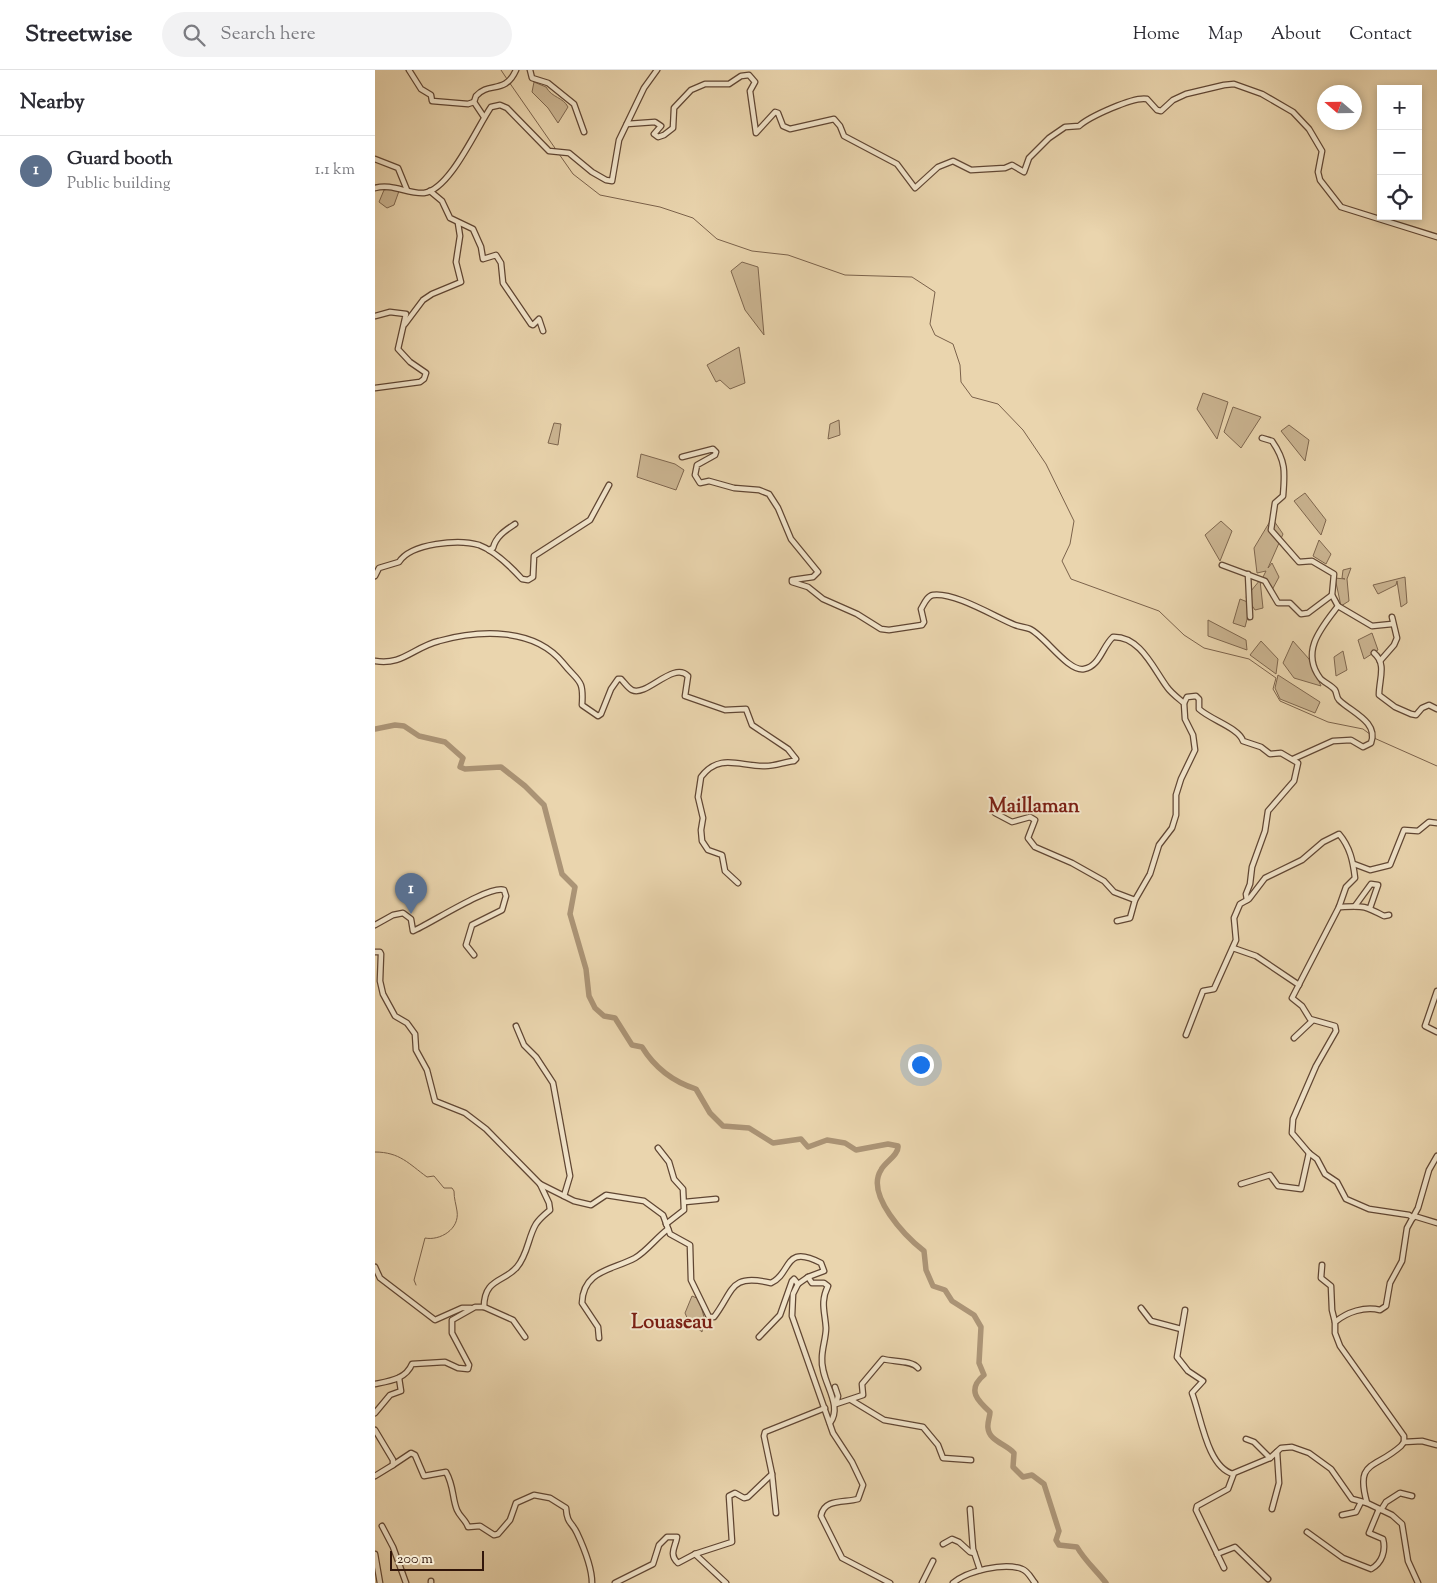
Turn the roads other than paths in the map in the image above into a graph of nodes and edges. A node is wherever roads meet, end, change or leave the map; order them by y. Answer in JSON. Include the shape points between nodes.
{"nodes":[{"id":1,"x":409,"y":70,"type":"edge"},
{"id":2,"x":516,"y":70,"type":"edge"},
{"id":3,"x":530,"y":70,"type":"edge"},
{"id":4,"x":657,"y":70,"type":"edge"},
{"id":5,"x":475,"y":102,"type":"junction"},
{"id":6,"x":484,"y":117,"type":"junction"},
{"id":7,"x":627,"y":124,"type":"junction"},
{"id":8,"x":584,"y":132,"type":"dead end"},
{"id":9,"x":375,"y":159,"type":"edge"},
{"id":10,"x":375,"y":188,"type":"edge"},
{"id":11,"x":407,"y":190,"type":"junction"},
{"id":12,"x":430,"y":191,"type":"junction"},
{"id":13,"x":458,"y":223,"type":"junction"},
{"id":14,"x":1437,"y":237,"type":"edge"},
{"id":15,"x":375,"y":316,"type":"edge"},
{"id":16,"x":404,"y":325,"type":"junction"},
{"id":17,"x":543,"y":331,"type":"dead end"},
{"id":18,"x":375,"y":388,"type":"edge"},
{"id":19,"x":1262,"y":438,"type":"dead end"},
{"id":20,"x":681,"y":457,"type":"dead end"},
{"id":21,"x":609,"y":485,"type":"dead end"},
{"id":22,"x":515,"y":524,"type":"dead end"},
{"id":23,"x":489,"y":550,"type":"junction"},
{"id":24,"x":1222,"y":565,"type":"dead end"},
{"id":25,"x":1248,"y":574,"type":"junction"},
{"id":26,"x":375,"y":576,"type":"edge"},
{"id":27,"x":1331,"y":595,"type":"junction"},
{"id":28,"x":1337,"y":606,"type":"junction"},
{"id":29,"x":1250,"y":616,"type":"dead end"},
{"id":30,"x":1393,"y":618,"type":"dead end"},
{"id":31,"x":1392,"y":624,"type":"junction"},
{"id":32,"x":1374,"y":653,"type":"dead end"},
{"id":33,"x":1379,"y":660,"type":"junction"},
{"id":34,"x":375,"y":661,"type":"edge"},
{"id":35,"x":1184,"y":703,"type":"junction"},
{"id":36,"x":1437,"y":710,"type":"edge"},
{"id":37,"x":1293,"y":759,"type":"junction"},
{"id":38,"x":995,"y":813,"type":"dead end"},
{"id":39,"x":1437,"y":823,"type":"edge"},
{"id":40,"x":1354,"y":864,"type":"junction"},
{"id":41,"x":738,"y":883,"type":"dead end"},
{"id":42,"x":1135,"y":900,"type":"junction"},
{"id":43,"x":1247,"y":900,"type":"junction"},
{"id":44,"x":1355,"y":906,"type":"junction"},
{"id":45,"x":1339,"y":907,"type":"junction"},
{"id":46,"x":1370,"y":908,"type":"junction"},
{"id":47,"x":1389,"y":916,"type":"dead end"},
{"id":48,"x":1117,"y":921,"type":"dead end"},
{"id":49,"x":375,"y":926,"type":"edge"},
{"id":50,"x":1233,"y":948,"type":"junction"},
{"id":51,"x":375,"y":952,"type":"edge"},
{"id":52,"x":474,"y":955,"type":"dead end"},
{"id":53,"x":1299,"y":985,"type":"junction"},
{"id":54,"x":1437,"y":991,"type":"edge"},
{"id":55,"x":1312,"y":1020,"type":"junction"},
{"id":56,"x":516,"y":1026,"type":"dead end"},
{"id":57,"x":1437,"y":1032,"type":"edge"},
{"id":58,"x":1186,"y":1035,"type":"dead end"},
{"id":59,"x":1295,"y":1038,"type":"dead end"},
{"id":60,"x":658,"y":1148,"type":"dead end"},
{"id":61,"x":1309,"y":1153,"type":"junction"},
{"id":62,"x":1437,"y":1156,"type":"edge"},
{"id":63,"x":540,"y":1184,"type":"junction"},
{"id":64,"x":1241,"y":1184,"type":"dead end"},
{"id":65,"x":564,"y":1196,"type":"junction"},
{"id":66,"x":716,"y":1199,"type":"dead end"},
{"id":67,"x":685,"y":1202,"type":"junction"},
{"id":68,"x":1414,"y":1217,"type":"junction"},
{"id":69,"x":1437,"y":1223,"type":"edge"},
{"id":70,"x":666,"y":1224,"type":"junction"},
{"id":71,"x":668,"y":1230,"type":"junction"},
{"id":72,"x":1322,"y":1265,"type":"dead end"},
{"id":73,"x":375,"y":1267,"type":"edge"},
{"id":74,"x":807,"y":1277,"type":"junction"},
{"id":75,"x":798,"y":1284,"type":"junction"},
{"id":76,"x":475,"y":1307,"type":"junction"},
{"id":77,"x":484,"y":1307,"type":"junction"},
{"id":78,"x":1141,"y":1308,"type":"dead end"},
{"id":79,"x":1185,"y":1310,"type":"dead end"},
{"id":80,"x":1335,"y":1322,"type":"junction"},
{"id":81,"x":1181,"y":1329,"type":"junction"},
{"id":82,"x":525,"y":1337,"type":"dead end"},
{"id":83,"x":759,"y":1337,"type":"dead end"},
{"id":84,"x":599,"y":1338,"type":"dead end"},
{"id":85,"x":918,"y":1368,"type":"dead end"},
{"id":86,"x":399,"y":1378,"type":"junction"},
{"id":87,"x":375,"y":1384,"type":"edge"},
{"id":88,"x":835,"y":1387,"type":"dead end"},
{"id":89,"x":851,"y":1400,"type":"junction"},
{"id":90,"x":835,"y":1404,"type":"junction"},
{"id":91,"x":825,"y":1408,"type":"junction"},
{"id":92,"x":375,"y":1413,"type":"edge"},
{"id":93,"x":830,"y":1423,"type":"junction"},
{"id":94,"x":375,"y":1430,"type":"edge"},
{"id":95,"x":1246,"y":1439,"type":"dead end"},
{"id":96,"x":1404,"y":1442,"type":"junction"},
{"id":97,"x":1437,"y":1445,"type":"edge"},
{"id":98,"x":1277,"y":1452,"type":"junction"},
{"id":99,"x":1270,"y":1458,"type":"junction"},
{"id":100,"x":971,"y":1460,"type":"dead end"},
{"id":101,"x":393,"y":1465,"type":"junction"},
{"id":102,"x":772,"y":1474,"type":"junction"},
{"id":103,"x":1233,"y":1474,"type":"junction"},
{"id":104,"x":375,"y":1476,"type":"edge"},
{"id":105,"x":1411,"y":1496,"type":"dead end"},
{"id":106,"x":1361,"y":1502,"type":"junction"},
{"id":107,"x":1367,"y":1504,"type":"junction"},
{"id":108,"x":970,"y":1509,"type":"dead end"},
{"id":109,"x":1272,"y":1509,"type":"dead end"},
{"id":110,"x":1380,"y":1509,"type":"junction"},
{"id":111,"x":776,"y":1513,"type":"dead end"},
{"id":112,"x":1342,"y":1515,"type":"dead end"},
{"id":113,"x":382,"y":1526,"type":"dead end"},
{"id":114,"x":1307,"y":1532,"type":"dead end"},
{"id":115,"x":943,"y":1544,"type":"dead end"},
{"id":116,"x":974,"y":1553,"type":"junction"},
{"id":117,"x":375,"y":1554,"type":"edge"},
{"id":118,"x":695,"y":1554,"type":"junction"},
{"id":119,"x":1217,"y":1554,"type":"junction"},
{"id":120,"x":933,"y":1561,"type":"dead end"},
{"id":121,"x":1224,"y":1568,"type":"dead end"},
{"id":122,"x":980,"y":1570,"type":"junction"},
{"id":123,"x":1268,"y":1579,"type":"dead end"},
{"id":124,"x":380,"y":1583,"type":"edge"},
{"id":125,"x":406,"y":1583,"type":"edge"},
{"id":126,"x":592,"y":1583,"type":"edge"},
{"id":127,"x":615,"y":1583,"type":"edge"},
{"id":128,"x":726,"y":1583,"type":"edge"},
{"id":129,"x":890,"y":1583,"type":"edge"},
{"id":130,"x":922,"y":1583,"type":"edge"},
{"id":131,"x":953,"y":1583,"type":"edge"},
{"id":132,"x":1035,"y":1583,"type":"edge"},
{"id":133,"x":1418,"y":1583,"type":"edge"}],
"edges":[{"from":1,"to":5,"type":"street","via":[[421,89],[431,95],[432,101]]},
{"from":2,"to":5,"type":"street","via":[[506,84],[480,92]]},
{"from":3,"to":8,"type":"street","via":[[532,78],[548,83],[574,104]]},
{"from":4,"to":7,"type":"street","via":[[644,88]]},
{"from":5,"to":6,"type":"street"},
{"from":6,"to":7,"type":"street","via":[[493,105],[503,106],[549,151],[569,153],[592,172],[612,181],[619,140]]},
{"from":6,"to":12,"type":"street","via":[[451,171]]},
{"from":7,"to":14,"type":"street","via":[[655,122],[661,126],[654,134],[658,137],[663,135],[673,128],[674,108],[691,90],[705,84],[729,84],[749,75],[755,82],[750,91],[756,133],[775,112],[783,126],[790,129],[833,119],[844,136],[897,164],[915,188],[938,167],[953,161],[971,170],[1012,165],[1024,172],[1029,158],[1065,127],[1079,126],[1137,99],[1147,99],[1161,111],[1186,94],[1234,84],[1262,94],[1300,118],[1322,151],[1319,180],[1341,207]]},
{"from":9,"to":11,"type":"street","via":[[398,168]]},
{"from":10,"to":11,"type":"street"},
{"from":11,"to":12,"type":"street"},
{"from":12,"to":13,"type":"street","via":[[442,201],[450,218]]},
{"from":13,"to":16,"type":"street","via":[[460,236],[456,254],[461,282],[423,300]]},
{"from":13,"to":17,"type":"street","via":[[473,229],[483,259],[496,255],[499,258],[503,283],[531,324],[539,320]]},
{"from":15,"to":16,"type":"street","via":[[406,314]]},
{"from":16,"to":18,"type":"street","via":[[398,348],[426,373],[424,379]]},
{"from":19,"to":27,"type":"street","via":[[1272,441],[1286,470],[1283,496],[1275,503],[1271,530],[1299,562],[1311,561],[1334,574]]},
{"from":20,"to":35,"type":"street","via":[[713,449],[715,455],[697,465],[695,475],[700,483],[709,481],[769,494],[791,539],[818,572],[792,582],[808,586],[823,599],[881,629],[922,625],[921,608],[933,595],[950,597],[1030,629],[1070,666],[1077,668],[1093,666],[1105,644],[1113,636],[1119,636],[1142,650],[1167,688]]},
{"from":21,"to":23,"type":"street","via":[[591,520],[534,556],[533,577],[528,580],[522,579]]},
{"from":22,"to":23,"type":"street","via":[[503,532]]},
{"from":23,"to":26,"type":"street","via":[[466,543],[426,545],[403,556],[399,562],[379,568]]},
{"from":24,"to":25,"type":"street"},
{"from":25,"to":27,"type":"street","via":[[1265,581],[1278,603],[1289,603],[1301,614],[1308,613]]},
{"from":25,"to":29,"type":"street"},
{"from":27,"to":28,"type":"street"},
{"from":28,"to":31,"type":"street","via":[[1372,626]]},
{"from":28,"to":37,"type":"street","via":[[1315,637],[1312,659],[1320,678],[1335,690],[1338,699],[1369,725],[1372,739],[1363,747],[1351,740],[1333,741]]},
{"from":30,"to":31,"type":"street"},
{"from":31,"to":33,"type":"street","via":[[1397,638]]},
{"from":32,"to":33,"type":"street"},
{"from":33,"to":36,"type":"street","via":[[1382,667],[1379,694],[1386,701],[1411,714],[1429,705]]},
{"from":34,"to":41,"type":"street","via":[[392,663],[439,640],[489,634],[516,635],[541,643],[557,655],[581,682],[582,705],[598,716],[618,679],[639,691],[668,675],[680,673],[688,676],[685,694],[691,699],[725,710],[746,710],[752,724],[788,749],[796,759],[765,767],[727,761],[701,777],[698,797],[703,818],[703,841],[708,850],[723,855],[725,871]]},
{"from":35,"to":37,"type":"street","via":[[1187,698],[1196,696],[1199,709],[1211,719],[1239,732],[1243,741],[1270,754],[1281,753]]},
{"from":35,"to":42,"type":"street","via":[[1195,750],[1176,795],[1176,815],[1171,828],[1159,845],[1150,874]]},
{"from":37,"to":43,"type":"street","via":[[1298,764],[1294,781],[1268,812],[1252,867]]},
{"from":38,"to":42,"type":"street","via":[[1012,822],[1030,817],[1035,820],[1028,838],[1035,847],[1072,862],[1104,881],[1114,892]]},
{"from":39,"to":40,"type":"street","via":[[1429,822],[1418,831],[1405,830],[1390,865],[1370,870]]},
{"from":40,"to":43,"type":"street","via":[[1345,841],[1337,834],[1302,860],[1265,878]]},
{"from":40,"to":45,"type":"street","via":[[1355,878],[1346,887]]},
{"from":42,"to":48,"type":"street","via":[[1130,918]]},
{"from":43,"to":50,"type":"street","via":[[1240,904],[1234,918],[1237,933]]},
{"from":44,"to":45,"type":"street"},
{"from":44,"to":46,"type":"street"},
{"from":44,"to":46,"type":"street","via":[[1371,884],[1378,885]]},
{"from":45,"to":53,"type":"street"},
{"from":46,"to":47,"type":"street"},
{"from":49,"to":52,"type":"street","via":[[403,913],[411,919],[413,931],[479,897],[504,890],[503,910],[472,925],[466,944]]},
{"from":50,"to":53,"type":"street","via":[[1256,956]]},
{"from":50,"to":58,"type":"street","via":[[1214,989],[1203,990]]},
{"from":51,"to":63,"type":"street","via":[[381,954],[380,981],[385,1001],[395,1016],[407,1023],[415,1034],[416,1050],[427,1070],[435,1101],[465,1113],[486,1129]]},
{"from":53,"to":55,"type":"street","via":[[1292,998]]},
{"from":54,"to":57,"type":"street","via":[[1425,1026]]},
{"from":55,"to":59,"type":"street"},
{"from":55,"to":61,"type":"street","via":[[1335,1026],[1336,1031],[1316,1066],[1292,1124],[1292,1133]]},
{"from":56,"to":65,"type":"street","via":[[523,1045],[536,1057],[553,1083],[570,1176]]},
{"from":60,"to":67,"type":"street","via":[[683,1189]]},
{"from":61,"to":64,"type":"street","via":[[1301,1189],[1278,1186],[1270,1175]]},
{"from":61,"to":68,"type":"street","via":[[1317,1159],[1325,1174],[1337,1182],[1346,1199],[1369,1208]]},
{"from":62,"to":68,"type":"street","via":[[1429,1170]]},
{"from":63,"to":65,"type":"street"},
{"from":63,"to":77,"type":"street","via":[[550,1210],[534,1226],[526,1252],[516,1268],[501,1276],[489,1290]]},
{"from":65,"to":70,"type":"street","via":[[586,1205],[606,1195],[644,1201],[657,1208]]},
{"from":66,"to":67,"type":"street"},
{"from":67,"to":70,"type":"street","via":[[684,1210]]},
{"from":68,"to":69,"type":"street"},
{"from":68,"to":80,"type":"street","via":[[1407,1228],[1402,1261],[1390,1282],[1386,1306],[1380,1310],[1371,1308],[1350,1313]]},
{"from":70,"to":71,"type":"street"},
{"from":71,"to":74,"type":"street","via":[[690,1246],[691,1280],[709,1317],[714,1317],[728,1291],[735,1285],[753,1280],[771,1283],[799,1257],[812,1258],[823,1266],[824,1271]]},
{"from":71,"to":84,"type":"street","via":[[636,1257],[603,1269],[591,1280],[582,1302],[598,1326]]},
{"from":72,"to":80,"type":"street","via":[[1321,1278],[1331,1286]]},
{"from":73,"to":76,"type":"street","via":[[380,1278],[435,1320],[462,1308]]},
{"from":74,"to":75,"type":"street"},
{"from":74,"to":90,"type":"street","via":[[812,1283],[827,1286],[822,1306],[825,1327],[822,1357],[827,1387]]},
{"from":75,"to":83,"type":"street","via":[[795,1279],[790,1284],[784,1309]]},
{"from":75,"to":91,"type":"street","via":[[793,1294],[792,1316]]},
{"from":76,"to":77,"type":"street"},
{"from":76,"to":86,"type":"street","via":[[455,1316],[450,1326],[468,1369],[445,1362],[417,1363]]},
{"from":77,"to":82,"type":"street","via":[[513,1320]]},
{"from":78,"to":81,"type":"street","via":[[1151,1321]]},
{"from":79,"to":81,"type":"street"},
{"from":80,"to":96,"type":"street","via":[[1340,1346],[1404,1436]]},
{"from":81,"to":103,"type":"street","via":[[1177,1357],[1188,1371],[1203,1381],[1192,1393],[1210,1452],[1221,1468]]},
{"from":85,"to":89,"type":"street","via":[[908,1362],[883,1359],[862,1384],[863,1395]]},
{"from":86,"to":87,"type":"street"},
{"from":86,"to":92,"type":"street","via":[[401,1391],[390,1394]]},
{"from":88,"to":90,"type":"street","via":[[838,1396]]},
{"from":89,"to":90,"type":"street"},
{"from":89,"to":100,"type":"street","via":[[884,1420],[923,1427],[943,1458]]},
{"from":90,"to":93,"type":"street","via":[[834,1418]]},
{"from":91,"to":93,"type":"street"},
{"from":91,"to":102,"type":"street","via":[[765,1432],[763,1436]]},
{"from":93,"to":129,"type":"street","via":[[835,1438],[853,1462],[863,1485],[858,1499],[827,1506],[821,1512],[821,1520],[842,1558]]},
{"from":94,"to":101,"type":"street"},
{"from":95,"to":99,"type":"street","via":[[1254,1442]]},
{"from":96,"to":97,"type":"street","via":[[1423,1441]]},
{"from":96,"to":107,"type":"street","via":[[1393,1453],[1370,1466],[1363,1476]]},
{"from":98,"to":99,"type":"street"},
{"from":98,"to":106,"type":"street","via":[[1281,1448],[1292,1447],[1309,1453],[1331,1469],[1352,1499]]},
{"from":98,"to":109,"type":"street","via":[[1279,1483]]},
{"from":99,"to":103,"type":"street"},
{"from":101,"to":104,"type":"street"},
{"from":101,"to":126,"type":"street","via":[[411,1453],[424,1476],[445,1472],[455,1494],[457,1510],[468,1527],[480,1526],[494,1535],[511,1520],[518,1501],[536,1495],[559,1503],[566,1508],[567,1520],[577,1533],[591,1569]]},
{"from":102,"to":111,"type":"street"},
{"from":102,"to":118,"type":"street","via":[[748,1497],[735,1493],[729,1496],[732,1542]]},
{"from":103,"to":119,"type":"street","via":[[1228,1489],[1196,1507]]},
{"from":105,"to":110,"type":"street","via":[[1400,1493]]},
{"from":106,"to":107,"type":"street"},
{"from":106,"to":112,"type":"street","via":[[1357,1512]]},
{"from":107,"to":110,"type":"street"},
{"from":108,"to":116,"type":"street"},
{"from":110,"to":114,"type":"street","via":[[1369,1533],[1383,1539],[1384,1554],[1377,1566],[1371,1569],[1343,1558]]},
{"from":110,"to":133,"type":"street","via":[[1402,1524],[1408,1561]]},
{"from":113,"to":125,"type":"street"},
{"from":115,"to":116,"type":"street","via":[[951,1539]]},
{"from":116,"to":122,"type":"street"},
{"from":117,"to":124,"type":"street"},
{"from":118,"to":127,"type":"street","via":[[676,1562],[672,1547],[677,1537],[667,1537],[659,1545],[653,1564]]},
{"from":118,"to":128,"type":"street"},
{"from":119,"to":121,"type":"street"},
{"from":119,"to":123,"type":"street","via":[[1236,1548]]},
{"from":120,"to":130,"type":"street"},
{"from":122,"to":131,"type":"street"},
{"from":122,"to":132,"type":"street","via":[[1020,1568]]}]}
